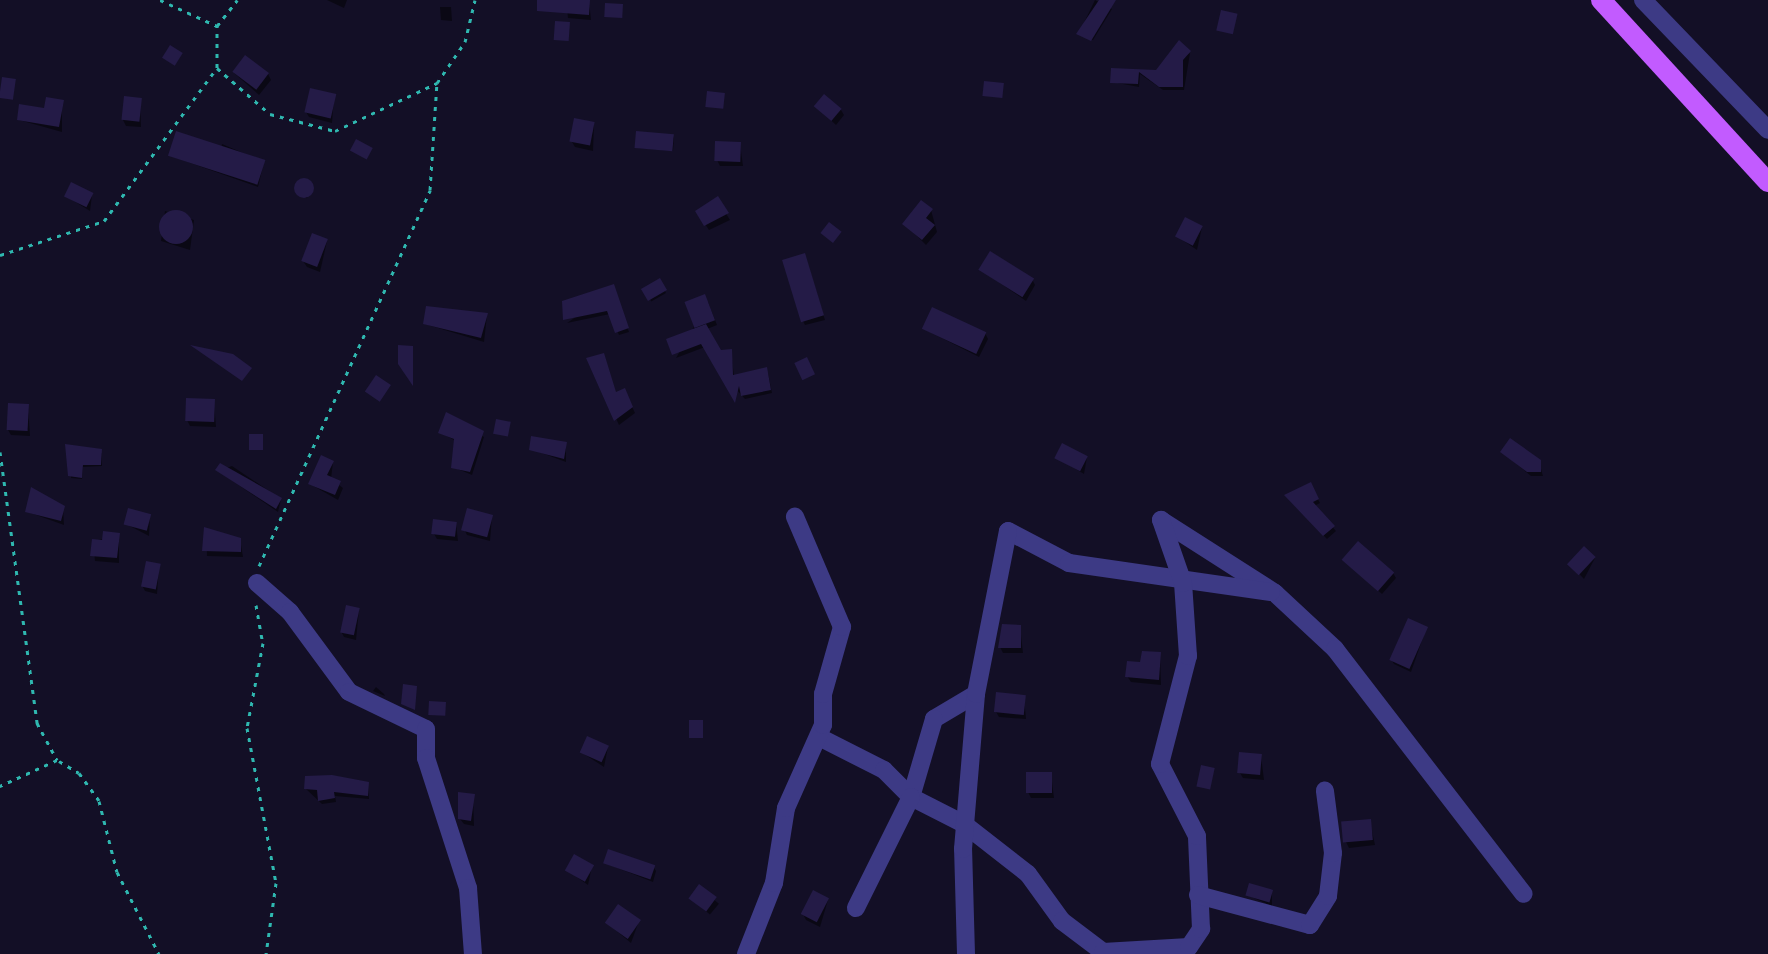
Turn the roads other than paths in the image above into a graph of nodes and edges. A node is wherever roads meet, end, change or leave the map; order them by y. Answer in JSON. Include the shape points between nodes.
{"nodes":[{"id":1,"x":1601,"y":0,"type":"edge"},
{"id":2,"x":1643,"y":0,"type":"edge"},
{"id":3,"x":1768,"y":130,"type":"edge"},
{"id":4,"x":1768,"y":182,"type":"edge"},
{"id":5,"x":795,"y":517,"type":"dead end"},
{"id":6,"x":257,"y":583,"type":"road end"},
{"id":7,"x":1183,"y":583,"type":"junction"},
{"id":8,"x":1275,"y":593,"type":"junction"},
{"id":9,"x":976,"y":694,"type":"junction"},
{"id":10,"x":819,"y":737,"type":"junction"},
{"id":11,"x":1325,"y":791,"type":"dead end"},
{"id":12,"x":911,"y":797,"type":"junction"},
{"id":13,"x":964,"y":824,"type":"junction"},
{"id":14,"x":1524,"y":894,"type":"dead end"},
{"id":15,"x":1198,"y":895,"type":"junction"},
{"id":16,"x":856,"y":908,"type":"dead end"},
{"id":17,"x":473,"y":954,"type":"edge"},
{"id":18,"x":746,"y":954,"type":"edge"},
{"id":19,"x":966,"y":954,"type":"edge"}],
"edges":[{"from":1,"to":4,"type":"main road"},
{"from":2,"to":3,"type":"street"},
{"from":5,"to":10,"type":"street","via":[[842,627]]},
{"from":6,"to":17,"type":"street","via":[[290,612],[349,692],[426,729],[426,758],[468,888]]},
{"from":7,"to":8,"type":"street"},
{"from":7,"to":8,"type":"street","via":[[1161,520]]},
{"from":7,"to":9,"type":"street","via":[[1069,563],[1008,531]]},
{"from":7,"to":15,"type":"street","via":[[1188,656],[1160,764],[1190,811]]},
{"from":8,"to":14,"type":"street","via":[[1335,649]]},
{"from":9,"to":12,"type":"street","via":[[934,719]]},
{"from":9,"to":13,"type":"street"},
{"from":10,"to":12,"type":"street","via":[[884,770]]},
{"from":10,"to":18,"type":"street","via":[[786,808],[774,883]]},
{"from":11,"to":15,"type":"street","via":[[1333,853],[1328,896],[1310,925]]},
{"from":12,"to":13,"type":"street"},
{"from":12,"to":16,"type":"street"},
{"from":13,"to":15,"type":"street","via":[[1028,874],[1062,921],[1103,952],[1189,947],[1201,929]]},
{"from":13,"to":19,"type":"street"}]}
